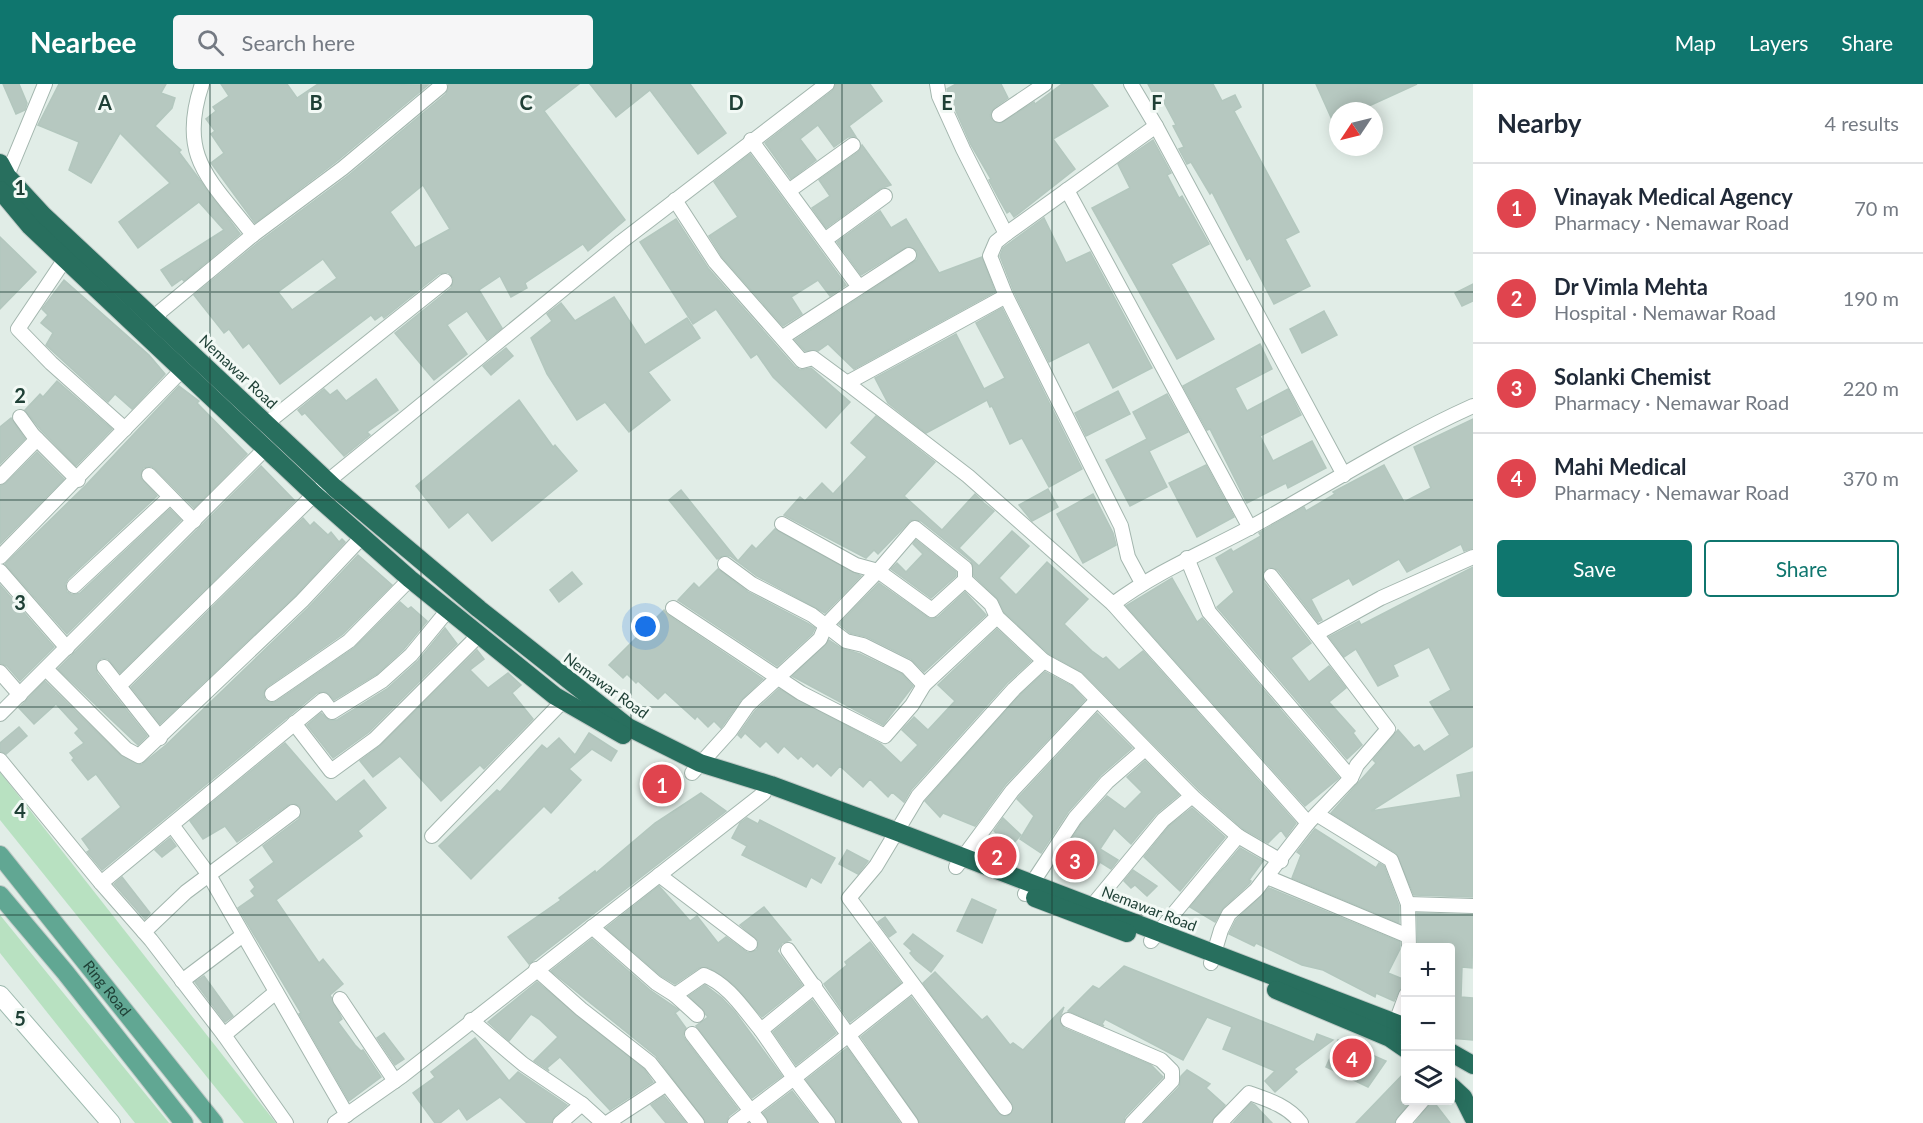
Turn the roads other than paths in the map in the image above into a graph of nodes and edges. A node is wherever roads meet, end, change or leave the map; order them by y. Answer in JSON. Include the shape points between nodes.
{"nodes":[{"id":1,"x":45,"y":84,"type":"edge"},
{"id":2,"x":202,"y":84,"type":"edge"},
{"id":3,"x":827,"y":84,"type":"edge"},
{"id":4,"x":937,"y":84,"type":"edge"},
{"id":5,"x":1045,"y":84,"type":"edge"},
{"id":6,"x":1131,"y":84,"type":"edge"},
{"id":7,"x":440,"y":87,"type":"dead end"},
{"id":8,"x":999,"y":115,"type":"dead end"},
{"id":9,"x":1156,"y":126,"type":"junction"},
{"id":10,"x":751,"y":140,"type":"junction"},
{"id":11,"x":853,"y":145,"type":"dead end"},
{"id":12,"x":2,"y":178,"type":"edge"},
{"id":13,"x":790,"y":190,"type":"junction"},
{"id":14,"x":1067,"y":190,"type":"junction"},
{"id":15,"x":885,"y":196,"type":"dead end"},
{"id":16,"x":675,"y":200,"type":"junction"},
{"id":17,"x":37,"y":220,"type":"junction"},
{"id":18,"x":1006,"y":234,"type":"junction"},
{"id":19,"x":253,"y":235,"type":"junction"},
{"id":20,"x":826,"y":240,"type":"junction"},
{"id":21,"x":909,"y":255,"type":"dead end"},
{"id":22,"x":65,"y":259,"type":"junction"},
{"id":23,"x":445,"y":281,"type":"dead end"},
{"id":24,"x":859,"y":286,"type":"junction"},
{"id":25,"x":1005,"y":296,"type":"junction"},
{"id":26,"x":151,"y":328,"type":"junction"},
{"id":27,"x":783,"y":338,"type":"junction"},
{"id":28,"x":182,"y":370,"type":"junction"},
{"id":29,"x":847,"y":383,"type":"junction"},
{"id":30,"x":1473,"y":406,"type":"edge"},
{"id":31,"x":20,"y":417,"type":"dead end"},
{"id":32,"x":267,"y":423,"type":"junction"},
{"id":33,"x":125,"y":429,"type":"junction"},
{"id":34,"x":37,"y":439,"type":"junction"},
{"id":35,"x":266,"y":448,"type":"junction"},
{"id":36,"x":149,"y":475,"type":"dead end"},
{"id":37,"x":1344,"y":475,"type":"junction"},
{"id":38,"x":0,"y":477,"type":"edge"},
{"id":39,"x":78,"y":480,"type":"junction"},
{"id":40,"x":328,"y":481,"type":"junction"},
{"id":41,"x":315,"y":495,"type":"junction"},
{"id":42,"x":170,"y":497,"type":"junction"},
{"id":43,"x":194,"y":521,"type":"junction"},
{"id":44,"x":782,"y":524,"type":"dead end"},
{"id":45,"x":1250,"y":528,"type":"junction"},
{"id":46,"x":362,"y":537,"type":"junction"},
{"id":47,"x":0,"y":557,"type":"edge"},
{"id":48,"x":1473,"y":557,"type":"edge"},
{"id":49,"x":1187,"y":558,"type":"junction"},
{"id":50,"x":725,"y":564,"type":"dead end"},
{"id":51,"x":0,"y":571,"type":"edge"},
{"id":52,"x":878,"y":571,"type":"junction"},
{"id":53,"x":1271,"y":576,"type":"dead end"},
{"id":54,"x":410,"y":579,"type":"junction"},
{"id":55,"x":965,"y":580,"type":"junction"},
{"id":56,"x":1142,"y":583,"type":"junction"},
{"id":57,"x":74,"y":586,"type":"dead end"},
{"id":58,"x":1113,"y":604,"type":"junction"},
{"id":59,"x":673,"y":608,"type":"dead end"},
{"id":60,"x":448,"y":610,"type":"junction"},
{"id":61,"x":997,"y":617,"type":"junction"},
{"id":62,"x":826,"y":625,"type":"junction"},
{"id":63,"x":1316,"y":634,"type":"junction"},
{"id":64,"x":479,"y":635,"type":"junction"},
{"id":65,"x":68,"y":648,"type":"junction"},
{"id":66,"x":1044,"y":660,"type":"junction"},
{"id":67,"x":104,"y":667,"type":"dead end"},
{"id":68,"x":46,"y":669,"type":"junction"},
{"id":69,"x":0,"y":672,"type":"edge"},
{"id":70,"x":781,"y":677,"type":"junction"},
{"id":71,"x":924,"y":685,"type":"junction"},
{"id":72,"x":119,"y":686,"type":"junction"},
{"id":73,"x":272,"y":694,"type":"dead end"},
{"id":74,"x":20,"y":695,"type":"junction"},
{"id":75,"x":1097,"y":700,"type":"junction"},
{"id":76,"x":563,"y":702,"type":"junction"},
{"id":77,"x":0,"y":714,"type":"edge"},
{"id":78,"x":294,"y":723,"type":"junction"},
{"id":79,"x":160,"y":738,"type":"junction"},
{"id":80,"x":1145,"y":749,"type":"junction"},
{"id":81,"x":0,"y":760,"type":"edge"},
{"id":82,"x":696,"y":768,"type":"junction"},
{"id":83,"x":1351,"y":778,"type":"junction"},
{"id":84,"x":764,"y":793,"type":"junction"},
{"id":85,"x":1192,"y":796,"type":"junction"},
{"id":86,"x":293,"y":812,"type":"dead end"},
{"id":87,"x":1313,"y":819,"type":"junction"},
{"id":88,"x":172,"y":825,"type":"junction"},
{"id":89,"x":432,"y":836,"type":"dead end"},
{"id":90,"x":892,"y":836,"type":"junction"},
{"id":91,"x":1238,"y":836,"type":"junction"},
{"id":92,"x":0,"y":855,"type":"edge"},
{"id":93,"x":1281,"y":861,"type":"junction"},
{"id":94,"x":959,"y":862,"type":"junction"},
{"id":95,"x":659,"y":875,"type":"junction"},
{"id":96,"x":209,"y":876,"type":"junction"},
{"id":97,"x":1267,"y":877,"type":"junction"},
{"id":98,"x":101,"y":883,"type":"junction"},
{"id":99,"x":1029,"y":889,"type":"junction"},
{"id":100,"x":0,"y":895,"type":"edge"},
{"id":101,"x":1408,"y":904,"type":"junction"},
{"id":102,"x":1473,"y":906,"type":"edge"},
{"id":103,"x":1087,"y":912,"type":"junction"},
{"id":104,"x":592,"y":927,"type":"junction"},
{"id":105,"x":144,"y":932,"type":"junction"},
{"id":106,"x":243,"y":935,"type":"junction"},
{"id":107,"x":1155,"y":937,"type":"junction"},
{"id":108,"x":1409,"y":942,"type":"edge"},
{"id":109,"x":750,"y":944,"type":"dead end"},
{"id":110,"x":788,"y":950,"type":"dead end"},
{"id":111,"x":1212,"y":959,"type":"junction"},
{"id":112,"x":536,"y":969,"type":"junction"},
{"id":113,"x":182,"y":981,"type":"junction"},
{"id":114,"x":912,"y":985,"type":"junction"},
{"id":115,"x":815,"y":986,"type":"junction"},
{"id":116,"x":276,"y":992,"type":"junction"},
{"id":117,"x":0,"y":995,"type":"edge"},
{"id":118,"x":675,"y":995,"type":"junction"},
{"id":119,"x":1406,"y":997,"type":"edge"},
{"id":120,"x":340,"y":999,"type":"dead end"},
{"id":121,"x":697,"y":1015,"type":"dead end"},
{"id":122,"x":471,"y":1020,"type":"junction"},
{"id":123,"x":1068,"y":1020,"type":"dead end"},
{"id":124,"x":761,"y":1030,"type":"junction"},
{"id":125,"x":692,"y":1034,"type":"dead end"},
{"id":126,"x":1399,"y":1034,"type":"edge"},
{"id":127,"x":224,"y":1035,"type":"junction"},
{"id":128,"x":847,"y":1035,"type":"junction"},
{"id":129,"x":1455,"y":1055,"type":"edge"},
{"id":130,"x":1473,"y":1065,"type":"edge"},
{"id":131,"x":794,"y":1078,"type":"junction"},
{"id":132,"x":395,"y":1081,"type":"junction"},
{"id":133,"x":665,"y":1085,"type":"junction"},
{"id":134,"x":1455,"y":1089,"type":"edge"},
{"id":135,"x":582,"y":1104,"type":"junction"},
{"id":136,"x":1419,"y":1105,"type":"edge"},
{"id":137,"x":1005,"y":1108,"type":"dead end"},
{"id":138,"x":751,"y":1111,"type":"junction"},
{"id":139,"x":347,"y":1115,"type":"junction"},
{"id":140,"x":1473,"y":1117,"type":"edge"},
{"id":141,"x":111,"y":1123,"type":"edge"},
{"id":142,"x":184,"y":1123,"type":"edge"},
{"id":143,"x":214,"y":1123,"type":"edge"},
{"id":144,"x":286,"y":1123,"type":"edge"},
{"id":145,"x":335,"y":1123,"type":"edge"},
{"id":146,"x":560,"y":1123,"type":"edge"},
{"id":147,"x":605,"y":1123,"type":"edge"},
{"id":148,"x":697,"y":1123,"type":"edge"},
{"id":149,"x":735,"y":1123,"type":"edge"},
{"id":150,"x":760,"y":1123,"type":"edge"},
{"id":151,"x":828,"y":1123,"type":"edge"},
{"id":152,"x":911,"y":1123,"type":"edge"},
{"id":153,"x":1132,"y":1123,"type":"edge"},
{"id":154,"x":1220,"y":1123,"type":"edge"},
{"id":155,"x":1301,"y":1123,"type":"edge"},
{"id":156,"x":1403,"y":1123,"type":"edge"},
{"id":157,"x":1468,"y":1123,"type":"edge"}],
"edges":[{"from":1,"to":12,"type":"street"},
{"from":2,"to":19,"type":"street","via":[[193,114],[192,136],[200,165]]},
{"from":3,"to":10,"type":"street"},
{"from":4,"to":18,"type":"street","via":[[963,149]]},
{"from":5,"to":8,"type":"street"},
{"from":6,"to":9,"type":"street"},
{"from":7,"to":19,"type":"street","via":[[343,168]]},
{"from":9,"to":14,"type":"street"},
{"from":9,"to":37,"type":"street"},
{"from":10,"to":13,"type":"street"},
{"from":10,"to":16,"type":"street"},
{"from":11,"to":13,"type":"street"},
{"from":12,"to":17,"type":"highway","name":"Nemawar Road"},
{"from":13,"to":20,"type":"street"},
{"from":14,"to":18,"type":"street"},
{"from":14,"to":45,"type":"street"},
{"from":15,"to":20,"type":"street"},
{"from":16,"to":27,"type":"street","via":[[715,262]]},
{"from":16,"to":40,"type":"street"},
{"from":17,"to":22,"type":"highway","name":"Nemawar Road"},
{"from":17,"to":26,"type":"highway","name":"Nemawar Road"},
{"from":18,"to":25,"type":"street","via":[[996,242],[990,256]]},
{"from":19,"to":26,"type":"street","via":[[161,311]]},
{"from":20,"to":24,"type":"street"},
{"from":21,"to":24,"type":"street"},
{"from":22,"to":26,"type":"highway","name":"Nemawar Road"},
{"from":22,"to":33,"type":"street","via":[[18,329]]},
{"from":23,"to":32,"type":"street"},
{"from":24,"to":27,"type":"street"},
{"from":25,"to":29,"type":"street"},
{"from":25,"to":56,"type":"street","via":[[1120,526],[1128,557]]},
{"from":26,"to":28,"type":"highway","name":"Nemawar Road"},
{"from":26,"to":32,"type":"highway","name":"Nemawar Road"},
{"from":27,"to":29,"type":"street","via":[[802,361],[813,358]]},
{"from":28,"to":33,"type":"street"},
{"from":28,"to":35,"type":"highway","name":"Nemawar Road"},
{"from":29,"to":58,"type":"street","via":[[968,476]]},
{"from":30,"to":37,"type":"street"},
{"from":31,"to":34,"type":"street"},
{"from":32,"to":40,"type":"highway","name":"Nemawar Road"},
{"from":33,"to":39,"type":"street"},
{"from":34,"to":38,"type":"street"},
{"from":34,"to":39,"type":"street"},
{"from":35,"to":41,"type":"highway","name":"Nemawar Road"},
{"from":35,"to":43,"type":"street"},
{"from":36,"to":42,"type":"street"},
{"from":37,"to":45,"type":"street"},
{"from":39,"to":47,"type":"street"},
{"from":40,"to":41,"type":"street"},
{"from":40,"to":82,"type":"highway","name":"Nemawar Road","via":[[569,683],[628,727]]},
{"from":41,"to":46,"type":"highway","name":"Nemawar Road"},
{"from":41,"to":72,"type":"street"},
{"from":42,"to":43,"type":"street"},
{"from":42,"to":57,"type":"street"},
{"from":43,"to":65,"type":"street"},
{"from":44,"to":52,"type":"street","via":[[856,566]]},
{"from":45,"to":49,"type":"street"},
{"from":46,"to":54,"type":"highway","name":"Nemawar Road"},
{"from":46,"to":79,"type":"street","via":[[302,601]]},
{"from":48,"to":63,"type":"street","via":[[1381,598]]},
{"from":49,"to":56,"type":"street"},
{"from":49,"to":83,"type":"street","via":[[1209,612]]},
{"from":50,"to":62,"type":"street","via":[[752,584]]},
{"from":51,"to":65,"type":"street"},
{"from":52,"to":55,"type":"street","via":[[932,610]]},
{"from":52,"to":55,"type":"street","via":[[915,528],[965,568]]},
{"from":52,"to":62,"type":"street"},
{"from":53,"to":63,"type":"street"},
{"from":54,"to":60,"type":"highway","name":"Nemawar Road"},
{"from":54,"to":73,"type":"street","via":[[349,641]]},
{"from":55,"to":61,"type":"street","via":[[992,604]]},
{"from":56,"to":58,"type":"street"},
{"from":58,"to":87,"type":"street"},
{"from":59,"to":70,"type":"street"},
{"from":60,"to":64,"type":"highway","name":"Nemawar Road"},
{"from":60,"to":78,"type":"street","via":[[411,655],[382,681],[332,712],[323,699]]},
{"from":61,"to":66,"type":"street"},
{"from":61,"to":71,"type":"street"},
{"from":62,"to":70,"type":"street","via":[[820,639]]},
{"from":62,"to":71,"type":"street","via":[[846,640],[907,667]]},
{"from":63,"to":83,"type":"street","via":[[1388,729],[1357,765]]},
{"from":64,"to":76,"type":"highway","name":"Nemawar Road"},
{"from":64,"to":78,"type":"street","via":[[375,739],[331,771]]},
{"from":65,"to":68,"type":"street"},
{"from":66,"to":75,"type":"street","via":[[1077,680]]},
{"from":66,"to":90,"type":"street","via":[[918,796]]},
{"from":67,"to":72,"type":"street"},
{"from":68,"to":74,"type":"street"},
{"from":68,"to":79,"type":"street","via":[[131,754],[139,756]]},
{"from":69,"to":74,"type":"street"},
{"from":70,"to":71,"type":"street","via":[[801,693],[885,736]]},
{"from":70,"to":82,"type":"street","via":[[748,705]]},
{"from":72,"to":79,"type":"street"},
{"from":74,"to":77,"type":"street"},
{"from":75,"to":80,"type":"street"},
{"from":75,"to":94,"type":"street","via":[[1012,791]]},
{"from":76,"to":82,"type":"highway","name":"Nemawar Road"},
{"from":76,"to":89,"type":"street"},
{"from":78,"to":88,"type":"street"},
{"from":80,"to":85,"type":"street"},
{"from":80,"to":99,"type":"street","via":[[1107,782],[1075,818]]},
{"from":81,"to":98,"type":"street"},
{"from":82,"to":84,"type":"highway","name":"Nemawar Road"},
{"from":82,"to":90,"type":"highway","name":"Nemawar Road","via":[[771,785]]},
{"from":83,"to":87,"type":"street"},
{"from":84,"to":90,"type":"highway","name":"Nemawar Road"},
{"from":84,"to":95,"type":"street"},
{"from":85,"to":91,"type":"street"},
{"from":85,"to":103,"type":"street","via":[[1163,820]]},
{"from":86,"to":96,"type":"street"},
{"from":87,"to":93,"type":"street"},
{"from":87,"to":101,"type":"street","via":[[1391,860]]},
{"from":88,"to":96,"type":"street"},
{"from":88,"to":98,"type":"street"},
{"from":90,"to":94,"type":"highway","name":"Nemawar Road"},
{"from":90,"to":114,"type":"street","via":[[876,866],[849,898]]},
{"from":91,"to":93,"type":"street"},
{"from":91,"to":107,"type":"street"},
{"from":92,"to":143,"type":"main road","name":"Ring Road"},
{"from":93,"to":97,"type":"street"},
{"from":94,"to":99,"type":"highway","name":"Nemawar Road"},
{"from":95,"to":104,"type":"street"},
{"from":95,"to":109,"type":"street"},
{"from":96,"to":105,"type":"street"},
{"from":96,"to":106,"type":"street"},
{"from":97,"to":108,"type":"street"},
{"from":97,"to":111,"type":"street","via":[[1229,914]]},
{"from":98,"to":105,"type":"street"},
{"from":99,"to":103,"type":"highway","name":"Nemawar Road"},
{"from":100,"to":142,"type":"main road","name":"Ring Road"},
{"from":101,"to":102,"type":"street"},
{"from":101,"to":108,"type":"street"},
{"from":103,"to":107,"type":"highway","name":"Nemawar Road"},
{"from":104,"to":112,"type":"street"},
{"from":104,"to":118,"type":"street"},
{"from":105,"to":113,"type":"street"},
{"from":106,"to":113,"type":"street"},
{"from":106,"to":116,"type":"street"},
{"from":107,"to":111,"type":"highway","name":"Nemawar Road"},
{"from":110,"to":115,"type":"street"},
{"from":111,"to":126,"type":"highway","name":"Nemawar Road"},
{"from":112,"to":122,"type":"street"},
{"from":112,"to":133,"type":"street","via":[[650,1063]]},
{"from":113,"to":127,"type":"street"},
{"from":114,"to":128,"type":"street"},
{"from":114,"to":137,"type":"street"},
{"from":115,"to":124,"type":"street"},
{"from":115,"to":128,"type":"street"},
{"from":116,"to":127,"type":"street"},
{"from":116,"to":139,"type":"street"},
{"from":117,"to":141,"type":"street"},
{"from":118,"to":121,"type":"street"},
{"from":118,"to":124,"type":"street","via":[[704,975],[729,991]]},
{"from":119,"to":126,"type":"street"},
{"from":120,"to":132,"type":"street"},
{"from":122,"to":132,"type":"street"},
{"from":122,"to":135,"type":"street","via":[[523,1064]]},
{"from":123,"to":153,"type":"street","via":[[1161,1060],[1172,1071],[1172,1081]]},
{"from":124,"to":131,"type":"street"},
{"from":125,"to":138,"type":"street"},
{"from":127,"to":144,"type":"street"},
{"from":128,"to":131,"type":"street"},
{"from":128,"to":152,"type":"street"},
{"from":129,"to":130,"type":"highway"},
{"from":131,"to":138,"type":"street"},
{"from":131,"to":151,"type":"street"},
{"from":132,"to":139,"type":"street"},
{"from":133,"to":147,"type":"street"},
{"from":133,"to":148,"type":"street"},
{"from":134,"to":140,"type":"highway"},
{"from":135,"to":146,"type":"street"},
{"from":135,"to":147,"type":"street"},
{"from":136,"to":156,"type":"street"},
{"from":138,"to":149,"type":"street"},
{"from":138,"to":150,"type":"street"},
{"from":139,"to":145,"type":"street"},
{"from":140,"to":157,"type":"street"},
{"from":154,"to":155,"type":"street","via":[[1249,1093],[1294,1113]]}]}
